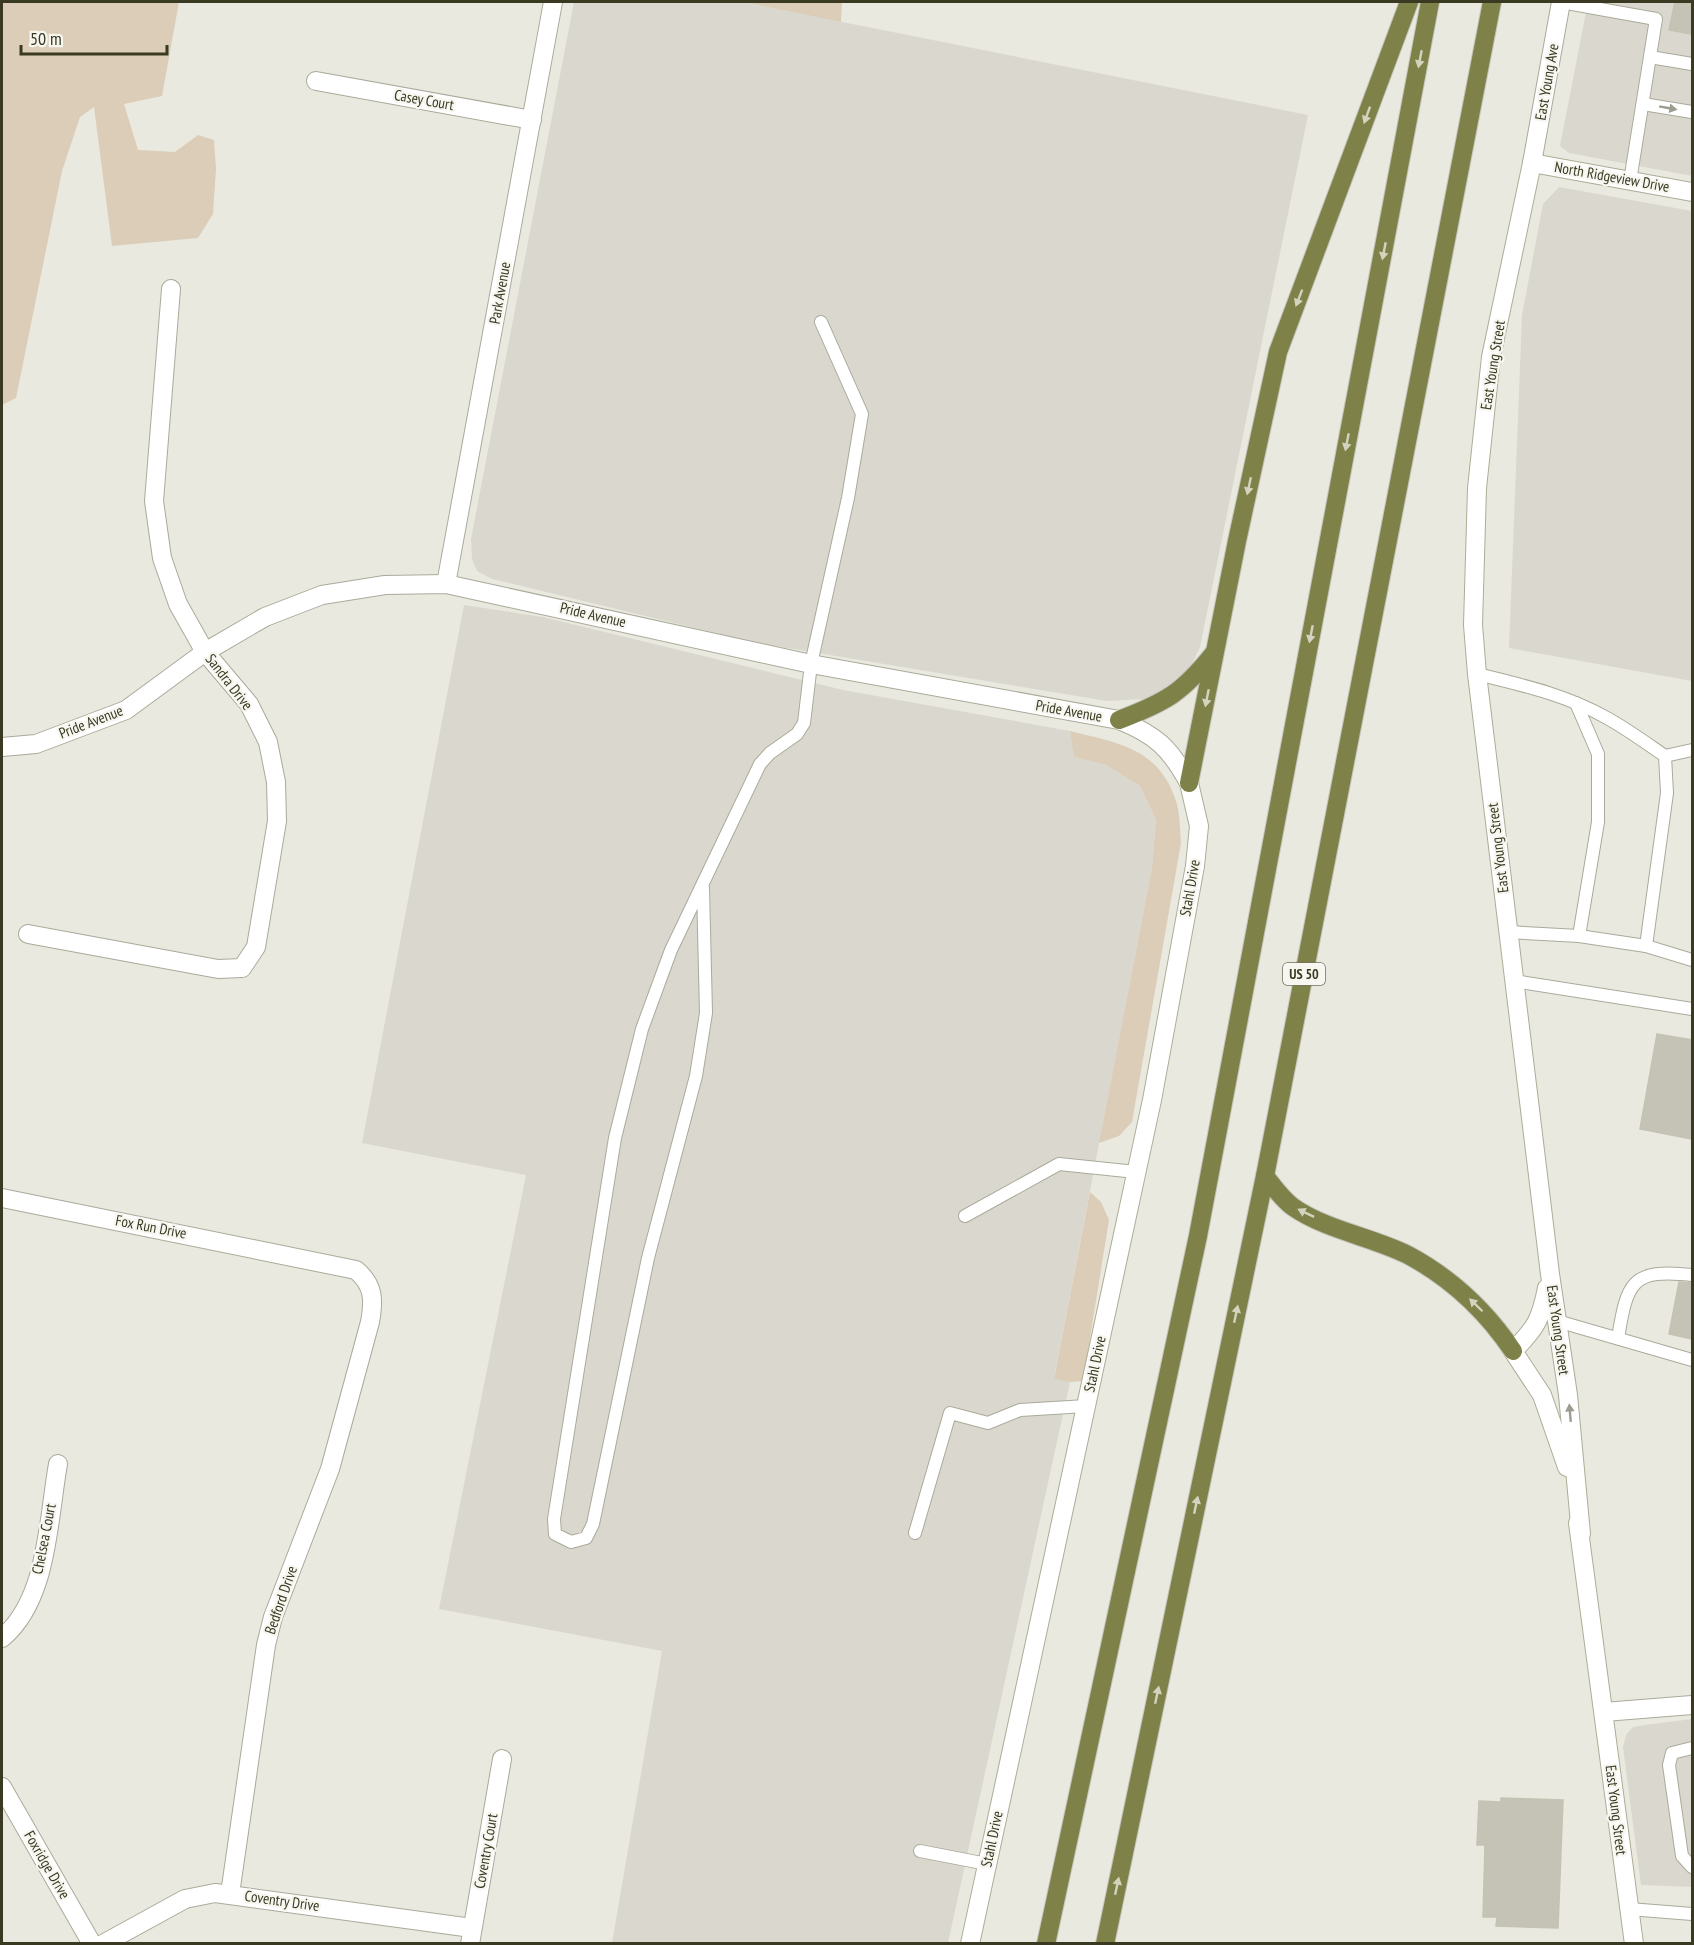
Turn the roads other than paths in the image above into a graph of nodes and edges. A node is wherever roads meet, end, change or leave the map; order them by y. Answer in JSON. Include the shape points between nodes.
{"nodes":[{"id":1,"x":553,"y":2,"type":"edge"},
{"id":2,"x":1409,"y":2,"type":"edge"},
{"id":3,"x":1431,"y":2,"type":"edge"},
{"id":4,"x":1492,"y":2,"type":"edge"},
{"id":5,"x":1561,"y":2,"type":"edge"},
{"id":6,"x":1650,"y":57,"type":"junction"},
{"id":7,"x":1692,"y":64,"type":"edge"},
{"id":8,"x":316,"y":81,"type":"dead end"},
{"id":9,"x":1643,"y":104,"type":"junction"},
{"id":10,"x":1692,"y":112,"type":"edge"},
{"id":11,"x":532,"y":120,"type":"junction"},
{"id":12,"x":1532,"y":163,"type":"junction"},
{"id":13,"x":1630,"y":181,"type":"junction"},
{"id":14,"x":1692,"y":192,"type":"edge"},
{"id":15,"x":171,"y":289,"type":"dead end"},
{"id":16,"x":821,"y":322,"type":"dead end"},
{"id":17,"x":446,"y":584,"type":"junction"},
{"id":18,"x":205,"y":652,"type":"junction"},
{"id":19,"x":1215,"y":652,"type":"junction"},
{"id":20,"x":811,"y":664,"type":"junction"},
{"id":21,"x":1477,"y":674,"type":"junction"},
{"id":22,"x":1576,"y":703,"type":"junction"},
{"id":23,"x":1119,"y":720,"type":"junction"},
{"id":24,"x":2,"y":747,"type":"edge"},
{"id":25,"x":1692,"y":750,"type":"edge"},
{"id":26,"x":1665,"y":756,"type":"junction"},
{"id":27,"x":1189,"y":783,"type":"junction"},
{"id":28,"x":703,"y":888,"type":"junction"},
{"id":29,"x":1508,"y":932,"type":"junction"},
{"id":30,"x":28,"y":934,"type":"dead end"},
{"id":31,"x":1579,"y":936,"type":"junction"},
{"id":32,"x":1646,"y":946,"type":"junction"},
{"id":33,"x":1692,"y":960,"type":"edge"},
{"id":34,"x":1514,"y":981,"type":"junction"},
{"id":35,"x":1692,"y":1009,"type":"edge"},
{"id":36,"x":1136,"y":1172,"type":"junction"},
{"id":37,"x":1265,"y":1176,"type":"junction"},
{"id":38,"x":2,"y":1198,"type":"edge"},
{"id":39,"x":965,"y":1216,"type":"dead end"},
{"id":40,"x":1550,"y":1274,"type":"junction"},
{"id":41,"x":1692,"y":1275,"type":"edge"},
{"id":42,"x":371,"y":1316,"type":"joint"},
{"id":43,"x":1557,"y":1321,"type":"junction"},
{"id":44,"x":1618,"y":1338,"type":"junction"},
{"id":45,"x":1513,"y":1351,"type":"junction"},
{"id":46,"x":1692,"y":1359,"type":"edge"},
{"id":47,"x":1086,"y":1406,"type":"junction"},
{"id":48,"x":58,"y":1464,"type":"dead end"},
{"id":49,"x":915,"y":1533,"type":"dead end"},
{"id":50,"x":1581,"y":1534,"type":"junction"},
{"id":51,"x":2,"y":1638,"type":"edge"},
{"id":52,"x":1692,"y":1705,"type":"edge"},
{"id":53,"x":1604,"y":1712,"type":"junction"},
{"id":54,"x":1692,"y":1748,"type":"edge"},
{"id":55,"x":502,"y":1759,"type":"dead end"},
{"id":56,"x":2,"y":1787,"type":"edge"},
{"id":57,"x":920,"y":1851,"type":"dead end"},
{"id":58,"x":987,"y":1864,"type":"junction"},
{"id":59,"x":1692,"y":1867,"type":"edge"},
{"id":60,"x":230,"y":1894,"type":"junction"},
{"id":61,"x":1629,"y":1909,"type":"junction"},
{"id":62,"x":1692,"y":1914,"type":"edge"},
{"id":63,"x":471,"y":1936,"type":"edge"},
{"id":64,"x":92,"y":1944,"type":"edge"},
{"id":65,"x":103,"y":1944,"type":"edge"},
{"id":66,"x":970,"y":1944,"type":"edge"},
{"id":67,"x":1046,"y":1944,"type":"edge"},
{"id":68,"x":1105,"y":1944,"type":"edge"},
{"id":69,"x":1634,"y":1944,"type":"edge"}],
"edges":[{"from":1,"to":11,"type":"street","name":"Park Avenue"},
{"from":2,"to":19,"type":"highway","one_way":true,"via":[[1278,352]]},
{"from":3,"to":67,"type":"highway","one_way":true,"via":[[1198,1236]]},
{"from":4,"to":37,"type":"highway","number":"US 50"},
{"from":5,"to":6,"type":"lane","via":[[1656,19]]},
{"from":5,"to":12,"type":"street","name":"East Young Ave"},
{"from":6,"to":7,"type":"lane"},
{"from":6,"to":9,"type":"lane"},
{"from":8,"to":11,"type":"street","name":"Casey Court"},
{"from":9,"to":10,"type":"lane","one_way":true},
{"from":9,"to":13,"type":"lane"},
{"from":11,"to":17,"type":"street","name":"Park Avenue"},
{"from":12,"to":13,"type":"street","name":"North Ridgeview Drive"},
{"from":12,"to":21,"type":"street","name":"East Young Street","via":[[1489,381],[1477,488],[1473,625]]},
{"from":13,"to":14,"type":"street","name":"North Ridgeview Drive"},
{"from":15,"to":18,"type":"street","name":"Sandra Drive","via":[[154,501],[162,558],[175,595]]},
{"from":16,"to":20,"type":"lane","via":[[862,414],[848,498]]},
{"from":17,"to":18,"type":"street","name":"Pride Avenue","via":[[385,585],[322,595],[265,617]]},
{"from":17,"to":20,"type":"street","name":"Pride Avenue"},
{"from":18,"to":24,"type":"street","name":"Pride Avenue","via":[[126,710],[36,744]]},
{"from":18,"to":30,"type":"street","name":"Sandra Drive","via":[[249,704],[268,742],[276,782],[277,821],[256,947],[242,968],[218,969]]},
{"from":19,"to":23,"type":"highway","via":[[1191,683],[1158,705]]},
{"from":19,"to":27,"type":"highway","one_way":true},
{"from":20,"to":23,"type":"street","name":"Pride Avenue"},
{"from":20,"to":28,"type":"lane","via":[[804,723],[797,734],[760,764]]},
{"from":21,"to":22,"type":"lane"},
{"from":21,"to":29,"type":"street","name":"East Young Street"},
{"from":22,"to":26,"type":"lane","via":[[1608,718]]},
{"from":22,"to":31,"type":"lane","via":[[1598,754],[1598,822]]},
{"from":23,"to":27,"type":"street","name":"Pride Avenue","via":[[1163,744]]},
{"from":25,"to":26,"type":"lane"},
{"from":26,"to":32,"type":"lane","via":[[1667,793]]},
{"from":27,"to":36,"type":"street","name":"Stahl Drive","via":[[1199,826],[1195,866]]},
{"from":28,"to":28,"type":"lane","via":[[671,950],[642,1029],[615,1138],[554,1519],[555,1534],[571,1542],[586,1538],[593,1524],[648,1258],[696,1076],[706,1013]]},
{"from":29,"to":31,"type":"lane"},
{"from":29,"to":34,"type":"street","name":"East Young Street"},
{"from":31,"to":32,"type":"lane"},
{"from":32,"to":33,"type":"lane"},
{"from":34,"to":35,"type":"lane"},
{"from":34,"to":40,"type":"street","name":"East Young Street"},
{"from":36,"to":39,"type":"lane","via":[[1059,1164]]},
{"from":36,"to":47,"type":"street","name":"Stahl Drive"},
{"from":45,"to":37,"type":"highway","one_way":true,"via":[[1485,1314],[1430,1268],[1406,1254],[1292,1207]]},
{"from":68,"to":37,"type":"highway","number":"US 50","one_way":true},
{"from":38,"to":42,"type":"street","name":"Fox Run Drive","via":[[356,1270],[372,1289]]},
{"from":40,"to":43,"type":"street","name":"East Young Street"},
{"from":40,"to":45,"type":"street","via":[[1541,1319]]},
{"from":41,"to":44,"type":"lane","via":[[1643,1276],[1631,1285]]},
{"from":42,"to":60,"type":"street","name":"Bedford Drive","via":[[330,1469],[273,1617]]},
{"from":43,"to":44,"type":"lane"},
{"from":50,"to":43,"type":"street","name":"East Young Street","one_way":true},
{"from":44,"to":46,"type":"lane"},
{"from":45,"to":50,"type":"street","name":"East Young Street","via":[[1542,1395],[1565,1458]]},
{"from":47,"to":49,"type":"lane","via":[[1020,1410],[988,1423],[950,1413]]},
{"from":47,"to":58,"type":"street","name":"Stahl Drive"},
{"from":48,"to":51,"type":"street","name":"Chelsea Court","via":[[40,1568],[25,1612]]},
{"from":50,"to":53,"type":"street","name":"East Young Street"},
{"from":52,"to":53,"type":"street"},
{"from":53,"to":61,"type":"street","name":"East Young Street"},
{"from":54,"to":59,"type":"lane","via":[[1672,1753],[1669,1765],[1682,1856]]},
{"from":55,"to":63,"type":"street","name":"Coventry Court"},
{"from":56,"to":64,"type":"street","name":"Foxridge Drive"},
{"from":57,"to":58,"type":"lane"},
{"from":58,"to":66,"type":"street","name":"Stahl Drive"},
{"from":60,"to":63,"type":"street","name":"Coventry Drive"},
{"from":60,"to":65,"type":"street","name":"Coventry Drive","via":[[185,1899]]},
{"from":61,"to":62,"type":"lane"},
{"from":61,"to":69,"type":"street","name":"East Young Street"}]}
